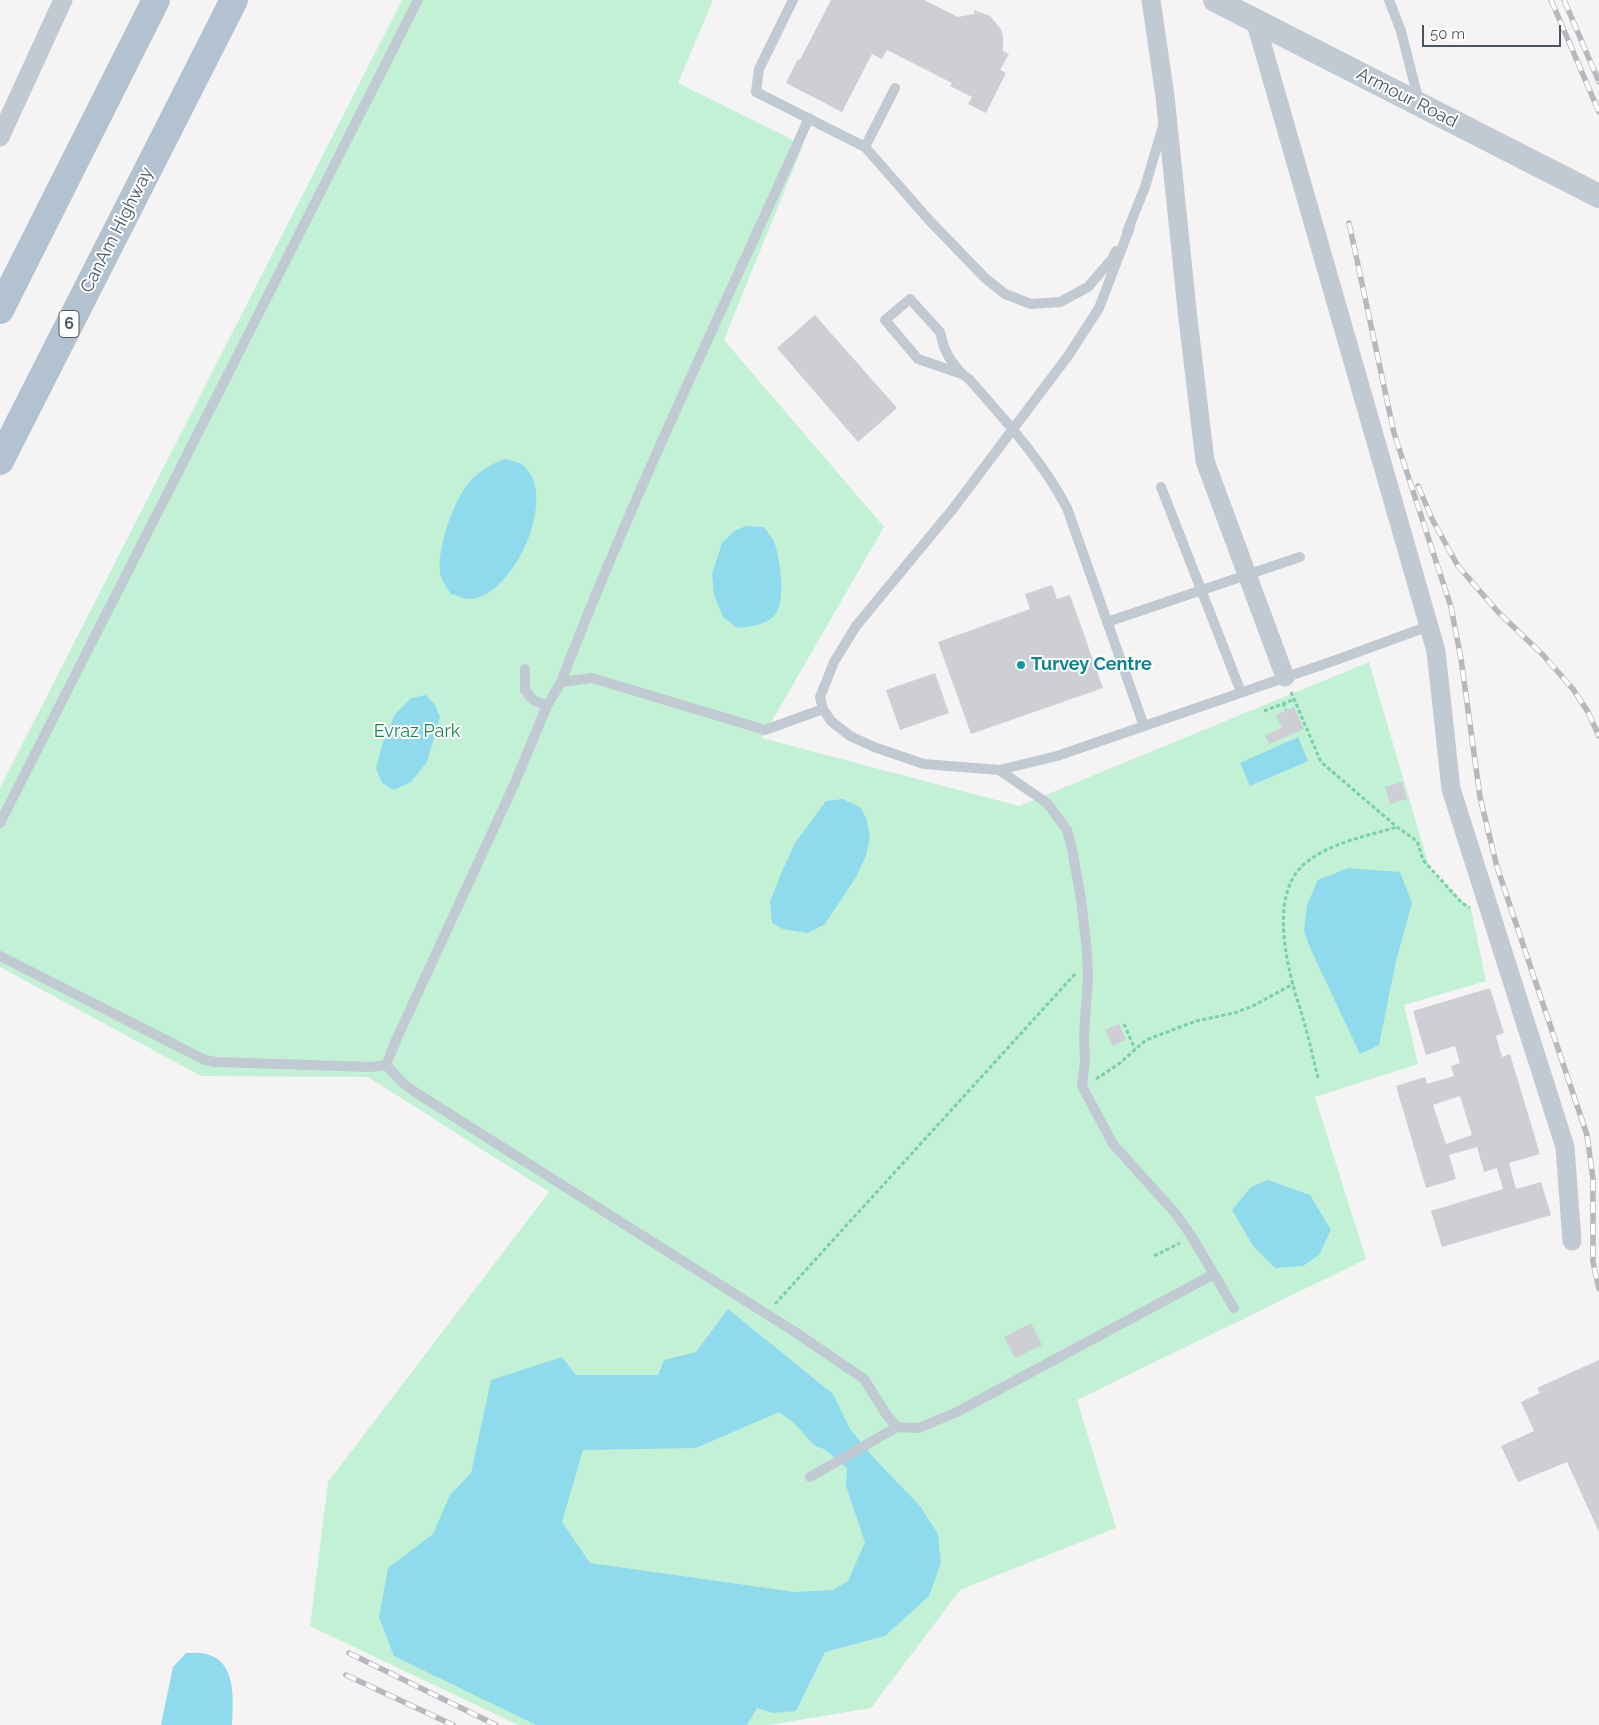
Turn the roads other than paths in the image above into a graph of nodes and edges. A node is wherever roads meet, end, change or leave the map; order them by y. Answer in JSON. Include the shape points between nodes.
{"nodes":[{"id":1,"x":63,"y":0,"type":"edge"},
{"id":2,"x":156,"y":0,"type":"edge"},
{"id":3,"x":234,"y":0,"type":"edge"},
{"id":4,"x":418,"y":0,"type":"edge"},
{"id":5,"x":793,"y":0,"type":"edge"},
{"id":6,"x":1151,"y":0,"type":"edge"},
{"id":7,"x":1216,"y":0,"type":"edge"},
{"id":8,"x":1388,"y":0,"type":"edge"},
{"id":9,"x":1255,"y":20,"type":"junction"},
{"id":10,"x":895,"y":88,"type":"dead end"},
{"id":11,"x":1419,"y":103,"type":"junction"},
{"id":12,"x":1166,"y":115,"type":"junction"},
{"id":13,"x":809,"y":118,"type":"junction"},
{"id":14,"x":0,"y":137,"type":"edge"},
{"id":15,"x":864,"y":146,"type":"junction"},
{"id":16,"x":1599,"y":196,"type":"edge"},
{"id":17,"x":1130,"y":228,"type":"junction"},
{"id":18,"x":0,"y":310,"type":"edge"},
{"id":19,"x":962,"y":374,"type":"junction"},
{"id":20,"x":1013,"y":430,"type":"junction"},
{"id":21,"x":0,"y":461,"type":"edge"},
{"id":22,"x":1162,"y":487,"type":"dead end"},
{"id":23,"x":1300,"y":557,"type":"dead end"},
{"id":24,"x":1248,"y":574,"type":"junction"},
{"id":25,"x":1202,"y":590,"type":"junction"},
{"id":26,"x":1107,"y":622,"type":"junction"},
{"id":27,"x":1429,"y":626,"type":"junction"},
{"id":28,"x":525,"y":669,"type":"dead end"},
{"id":29,"x":1286,"y":676,"type":"junction"},
{"id":30,"x":561,"y":682,"type":"junction"},
{"id":31,"x":1241,"y":692,"type":"junction"},
{"id":32,"x":547,"y":706,"type":"junction"},
{"id":33,"x":823,"y":709,"type":"junction"},
{"id":34,"x":1144,"y":726,"type":"junction"},
{"id":35,"x":999,"y":770,"type":"junction"},
{"id":36,"x":0,"y":823,"type":"edge"},
{"id":37,"x":0,"y":956,"type":"edge"},
{"id":38,"x":386,"y":1065,"type":"junction"},
{"id":39,"x":1572,"y":1241,"type":"dead end"},
{"id":40,"x":1214,"y":1274,"type":"junction"},
{"id":41,"x":1234,"y":1308,"type":"dead end"},
{"id":42,"x":897,"y":1427,"type":"junction"},
{"id":43,"x":813,"y":1475,"type":"dead end"}],
"edges":[{"from":1,"to":14,"type":"street"},
{"from":2,"to":18,"type":"main road"},
{"from":3,"to":21,"type":"main road","name":"CanAm Highway","number":"6"},
{"from":4,"to":36,"type":"lane"},
{"from":5,"to":13,"type":"lane","via":[[759,68],[756,92]]},
{"from":6,"to":12,"type":"street"},
{"from":7,"to":9,"type":"street","name":"Armour Road"},
{"from":8,"to":11,"type":"lane","via":[[1401,31]]},
{"from":9,"to":11,"type":"street","name":"Armour Road"},
{"from":9,"to":27,"type":"street"},
{"from":10,"to":15,"type":"lane"},
{"from":11,"to":16,"type":"street","name":"Armour Road"},
{"from":12,"to":17,"type":"lane"},
{"from":12,"to":24,"type":"street","via":[[1205,461]]},
{"from":13,"to":15,"type":"lane"},
{"from":13,"to":30,"type":"lane","via":[[658,451]]},
{"from":15,"to":17,"type":"lane","via":[[985,278],[1005,294],[1031,304],[1060,302],[1088,287],[1112,259]]},
{"from":17,"to":20,"type":"lane","via":[[1099,308]]},
{"from":19,"to":19,"type":"lane","via":[[918,359],[885,320],[910,299],[940,332],[950,359]]},
{"from":19,"to":20,"type":"lane"},
{"from":20,"to":26,"type":"lane","via":[[1057,488],[1067,508]]},
{"from":20,"to":33,"type":"lane","via":[[856,626],[834,662],[820,697]]},
{"from":22,"to":25,"type":"lane"},
{"from":23,"to":24,"type":"lane"},
{"from":24,"to":25,"type":"lane"},
{"from":24,"to":29,"type":"street"},
{"from":25,"to":26,"type":"lane"},
{"from":25,"to":31,"type":"lane"},
{"from":26,"to":34,"type":"lane"},
{"from":27,"to":29,"type":"lane"},
{"from":27,"to":39,"type":"street","via":[[1436,651],[1451,789],[1565,1147]]},
{"from":28,"to":32,"type":"lane","via":[[525,690],[533,700]]},
{"from":29,"to":31,"type":"lane"},
{"from":30,"to":32,"type":"lane"},
{"from":30,"to":33,"type":"lane","via":[[592,678],[765,730]]},
{"from":31,"to":34,"type":"lane"},
{"from":32,"to":38,"type":"lane"},
{"from":33,"to":35,"type":"lane","via":[[850,736],[874,747],[924,764]]},
{"from":34,"to":35,"type":"lane","via":[[1057,756]]},
{"from":35,"to":40,"type":"lane","via":[[1047,804],[1067,830],[1072,849],[1082,899],[1087,952],[1082,1086],[1113,1144],[1176,1214]]},
{"from":37,"to":38,"type":"lane","via":[[205,1060]]},
{"from":38,"to":42,"type":"lane","via":[[418,1094],[864,1379]]},
{"from":40,"to":41,"type":"lane"},
{"from":40,"to":42,"type":"lane","via":[[957,1412],[919,1428]]},
{"from":42,"to":43,"type":"lane"}]}
